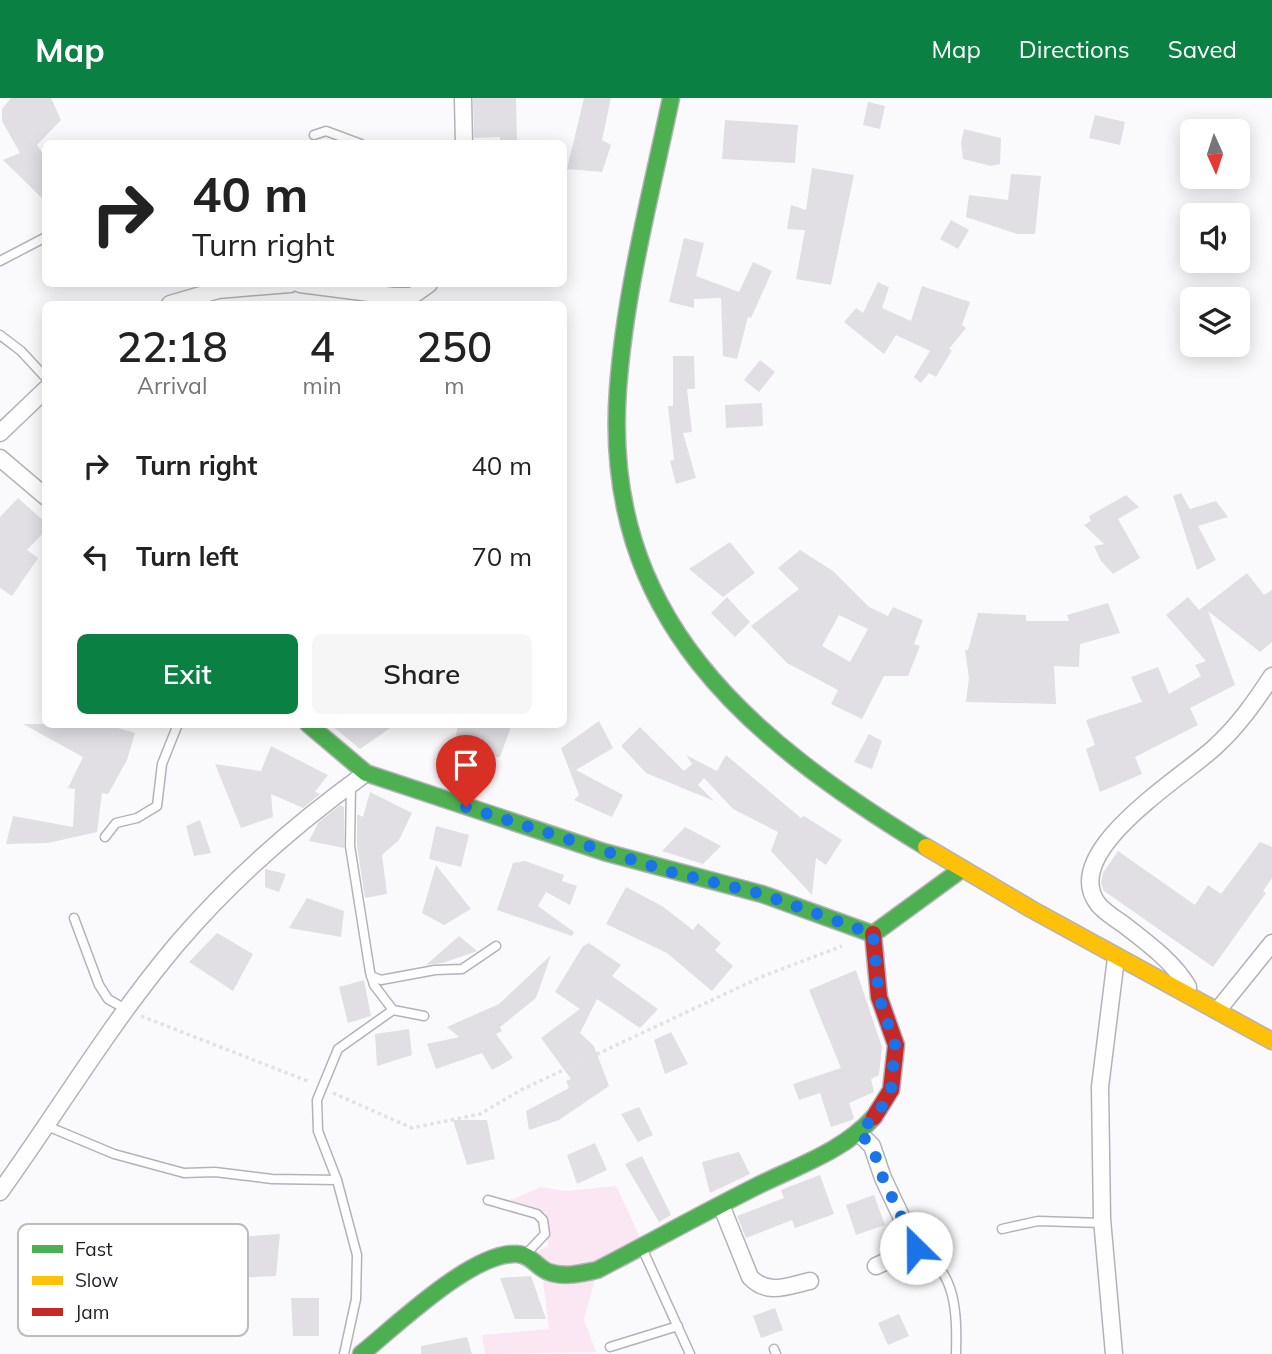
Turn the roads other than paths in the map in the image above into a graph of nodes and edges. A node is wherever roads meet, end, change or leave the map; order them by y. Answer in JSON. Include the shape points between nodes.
{"nodes":[{"id":1,"x":463,"y":98,"type":"edge"},
{"id":2,"x":671,"y":98,"type":"edge"},
{"id":3,"x":314,"y":135,"type":"dead end"},
{"id":4,"x":350,"y":140,"type":"edge"},
{"id":5,"x":464,"y":140,"type":"edge"},
{"id":6,"x":42,"y":239,"type":"edge"},
{"id":7,"x":0,"y":260,"type":"edge"},
{"id":8,"x":254,"y":287,"type":"edge"},
{"id":9,"x":323,"y":287,"type":"edge"},
{"id":10,"x":425,"y":287,"type":"edge"},
{"id":11,"x":180,"y":301,"type":"edge"},
{"id":12,"x":0,"y":335,"type":"edge"},
{"id":13,"x":42,"y":374,"type":"edge"},
{"id":14,"x":42,"y":393,"type":"edge"},
{"id":15,"x":0,"y":433,"type":"edge"},
{"id":16,"x":0,"y":458,"type":"edge"},
{"id":17,"x":42,"y":494,"type":"edge"},
{"id":18,"x":1272,"y":676,"type":"edge"},
{"id":19,"x":176,"y":728,"type":"edge"},
{"id":20,"x":313,"y":728,"type":"edge"},
{"id":21,"x":366,"y":773,"type":"junction"},
{"id":22,"x":351,"y":785,"type":"junction"},
{"id":23,"x":105,"y":837,"type":"dead end"},
{"id":24,"x":962,"y":869,"type":"junction"},
{"id":25,"x":74,"y":918,"type":"dead end"},
{"id":26,"x":873,"y":934,"type":"junction"},
{"id":27,"x":1272,"y":943,"type":"edge"},
{"id":28,"x":496,"y":946,"type":"dead end"},
{"id":29,"x":1116,"y":958,"type":"junction"},
{"id":30,"x":372,"y":976,"type":"junction"},
{"id":31,"x":1195,"y":998,"type":"junction"},
{"id":32,"x":127,"y":1010,"type":"junction"},
{"id":33,"x":393,"y":1010,"type":"junction"},
{"id":34,"x":1218,"y":1010,"type":"junction"},
{"id":35,"x":424,"y":1016,"type":"dead end"},
{"id":36,"x":1272,"y":1041,"type":"edge"},
{"id":37,"x":47,"y":1126,"type":"junction"},
{"id":38,"x":859,"y":1133,"type":"junction"},
{"id":39,"x":337,"y":1180,"type":"junction"},
{"id":40,"x":0,"y":1192,"type":"edge"},
{"id":41,"x":488,"y":1200,"type":"dead end"},
{"id":42,"x":721,"y":1205,"type":"junction"},
{"id":43,"x":1102,"y":1223,"type":"junction"},
{"id":44,"x":1002,"y":1229,"type":"dead end"},
{"id":45,"x":642,"y":1248,"type":"junction"},
{"id":46,"x":916,"y":1248,"type":"junction"},
{"id":47,"x":524,"y":1256,"type":"junction"},
{"id":48,"x":876,"y":1266,"type":"dead end"},
{"id":49,"x":810,"y":1281,"type":"dead end"},
{"id":50,"x":678,"y":1326,"type":"junction"},
{"id":51,"x":610,"y":1347,"type":"dead end"},
{"id":52,"x":344,"y":1354,"type":"edge"},
{"id":53,"x":361,"y":1354,"type":"edge"},
{"id":54,"x":690,"y":1354,"type":"edge"},
{"id":55,"x":956,"y":1354,"type":"edge"},
{"id":56,"x":1114,"y":1354,"type":"edge"}],
"edges":[{"from":1,"to":5,"type":"street"},
{"from":2,"to":24,"type":"main road","via":[[636,265],[619,395],[621,486],[642,566],[687,649],[744,717],[775,746],[862,809]]},
{"from":3,"to":4,"type":"lane","via":[[326,131]]},
{"from":6,"to":7,"type":"lane"},
{"from":8,"to":11,"type":"street","via":[[218,290]]},
{"from":9,"to":10,"type":"street","via":[[393,296],[412,296]]},
{"from":12,"to":13,"type":"lane"},
{"from":14,"to":15,"type":"street"},
{"from":16,"to":17,"type":"street"},
{"from":18,"to":31,"type":"street","via":[[1243,718],[1216,746],[1138,809],[1094,858],[1090,872],[1088,886],[1099,905],[1162,957]]},
{"from":19,"to":23,"type":"lane","via":[[162,764],[158,806],[116,823]]},
{"from":20,"to":21,"type":"main road"},
{"from":21,"to":22,"type":"street"},
{"from":21,"to":26,"type":"main road","via":[[671,872],[762,894]]},
{"from":22,"to":30,"type":"lane","via":[[350,846]]},
{"from":22,"to":32,"type":"street","via":[[239,877],[176,945]]},
{"from":24,"to":26,"type":"main road"},
{"from":24,"to":29,"type":"main road"},
{"from":25,"to":32,"type":"lane","via":[[99,985],[108,999]]},
{"from":26,"to":38,"type":"main road","via":[[879,997],[895,1055],[891,1090]]},
{"from":27,"to":34,"type":"street"},
{"from":28,"to":30,"type":"lane","via":[[462,969],[381,980]]},
{"from":29,"to":31,"type":"main road"},
{"from":29,"to":43,"type":"street","via":[[1100,1087]]},
{"from":30,"to":33,"type":"lane"},
{"from":31,"to":34,"type":"main road"},
{"from":32,"to":37,"type":"street"},
{"from":33,"to":35,"type":"lane"},
{"from":33,"to":39,"type":"lane","via":[[338,1049],[317,1100],[317,1122]]},
{"from":34,"to":36,"type":"main road"},
{"from":37,"to":39,"type":"lane","via":[[114,1154],[184,1173]]},
{"from":37,"to":40,"type":"street"},
{"from":38,"to":42,"type":"main road","via":[[824,1156]]},
{"from":38,"to":46,"type":"street","via":[[872,1146]]},
{"from":39,"to":52,"type":"lane","via":[[357,1255],[356,1300]]},
{"from":41,"to":47,"type":"lane","via":[[537,1214],[543,1220],[545,1234]]},
{"from":42,"to":45,"type":"main road"},
{"from":42,"to":49,"type":"street","via":[[750,1277],[758,1286],[768,1290]]},
{"from":43,"to":44,"type":"lane","via":[[1038,1221]]},
{"from":43,"to":56,"type":"street"},
{"from":45,"to":47,"type":"main road","via":[[597,1270],[571,1275],[548,1272]]},
{"from":45,"to":50,"type":"lane"},
{"from":46,"to":48,"type":"street"},
{"from":46,"to":55,"type":"lane","via":[[947,1278],[956,1306]]},
{"from":47,"to":53,"type":"main road","via":[[498,1255],[473,1265]]},
{"from":50,"to":51,"type":"lane"},
{"from":50,"to":54,"type":"lane"}]}
